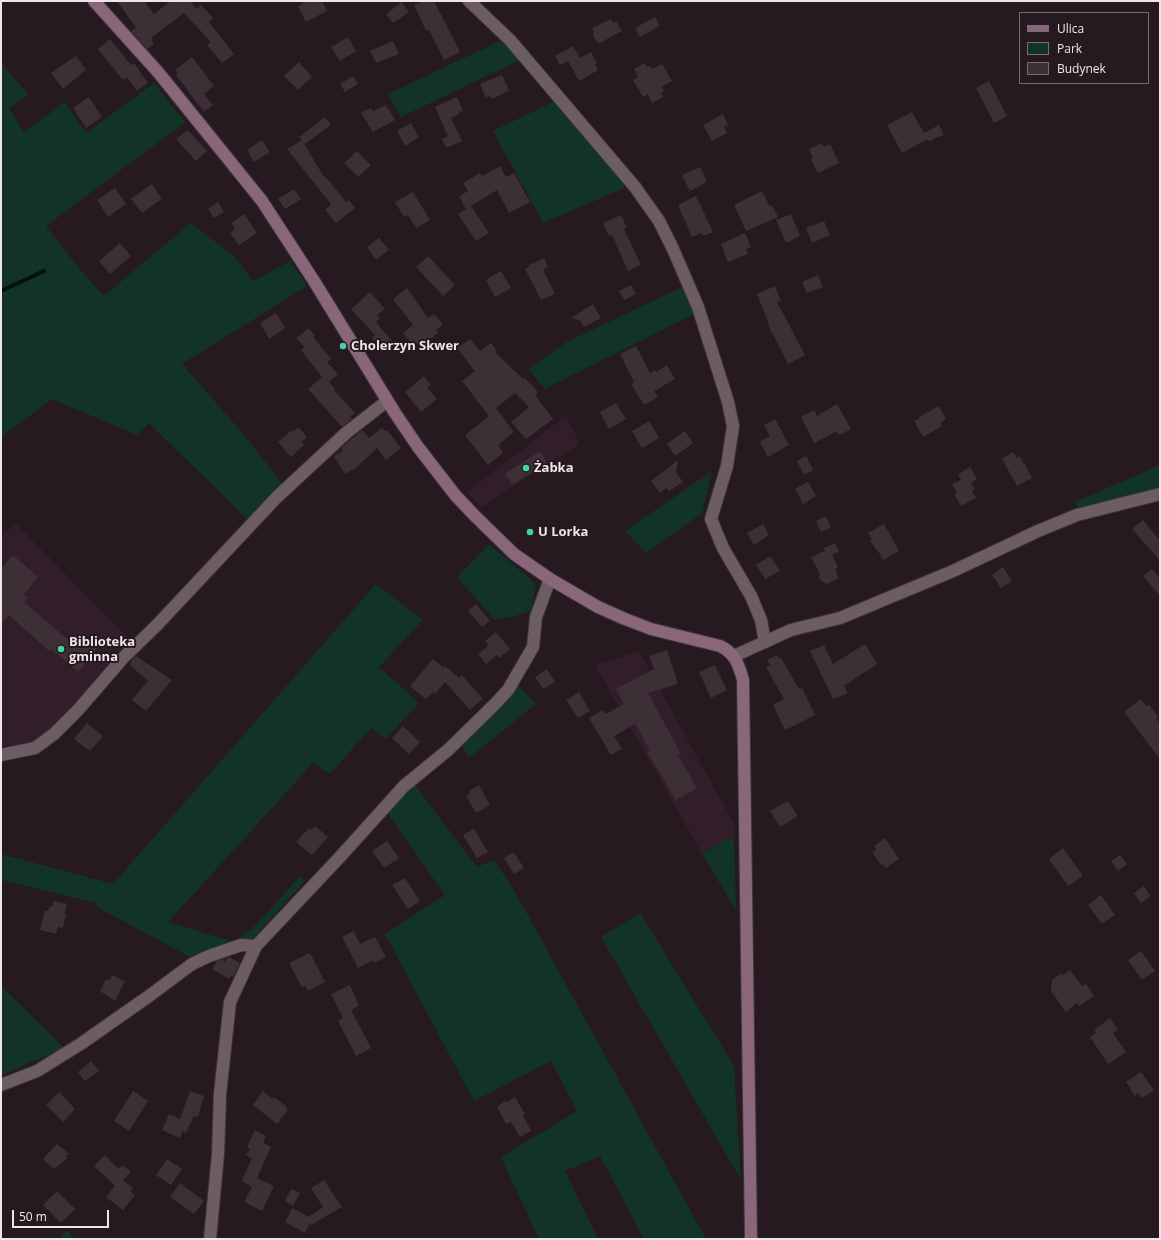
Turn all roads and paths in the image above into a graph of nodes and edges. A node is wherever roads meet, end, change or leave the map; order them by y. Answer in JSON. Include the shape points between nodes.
{"nodes":[{"id":1,"x":94,"y":1,"type":"edge"},
{"id":2,"x":469,"y":1,"type":"edge"},
{"id":3,"x":387,"y":401,"type":"junction"},
{"id":4,"x":1160,"y":494,"type":"edge"},
{"id":5,"x":550,"y":579,"type":"junction"},
{"id":6,"x":765,"y":642,"type":"junction"},
{"id":7,"x":734,"y":656,"type":"junction"},
{"id":8,"x":1,"y":755,"type":"edge"},
{"id":9,"x":256,"y":946,"type":"junction"},
{"id":10,"x":1,"y":1085,"type":"edge"},
{"id":11,"x":210,"y":1239,"type":"edge"},
{"id":12,"x":751,"y":1239,"type":"edge"}],
"edges":[{"from":1,"to":3,"type":"street","via":[[158,72],[262,201]]},
{"from":2,"to":6,"type":"street","via":[[510,40],[635,187],[659,221],[673,249],[698,307],[734,426],[727,466],[711,519],[723,548],[751,596],[761,620]]},
{"from":3,"to":5,"type":"street","via":[[418,448],[461,501],[511,551]]},
{"from":3,"to":8,"type":"street","via":[[346,433],[277,497],[54,734],[35,748]]},
{"from":4,"to":6,"type":"street","via":[[1077,515],[953,572],[840,618],[791,630]]},
{"from":5,"to":7,"type":"street","via":[[625,620],[713,644],[726,649]]},
{"from":5,"to":9,"type":"street","via":[[536,617],[533,647],[508,690],[448,750],[404,786]]},
{"from":6,"to":7,"type":"street"},
{"from":7,"to":12,"type":"street","via":[[743,680]]},
{"from":9,"to":10,"type":"street","via":[[241,945],[192,964],[82,1043],[37,1071]]},
{"from":9,"to":11,"type":"street","via":[[230,1002],[220,1094],[218,1154]]}]}
